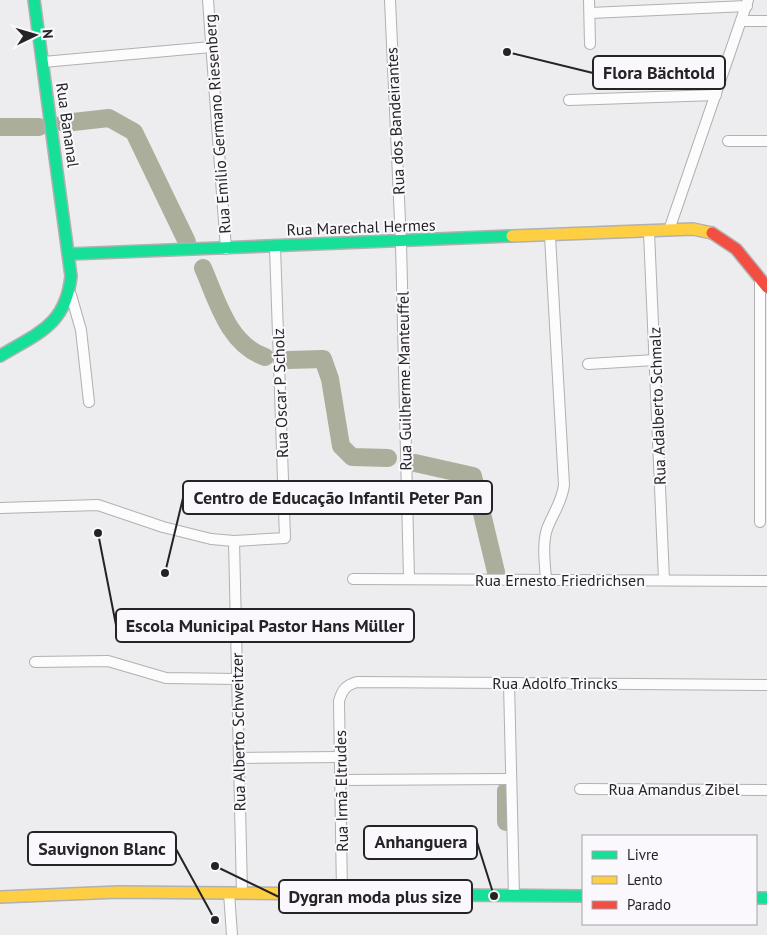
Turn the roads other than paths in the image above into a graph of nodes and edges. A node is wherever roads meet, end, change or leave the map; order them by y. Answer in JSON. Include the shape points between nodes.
{"nodes":[{"id":1,"x":34,"y":0,"type":"edge"},
{"id":2,"x":208,"y":0,"type":"edge"},
{"id":3,"x":390,"y":0,"type":"edge"},
{"id":4,"x":589,"y":0,"type":"edge"},
{"id":5,"x":748,"y":3,"type":"edge"},
{"id":6,"x":667,"y":5,"type":"edge"},
{"id":7,"x":590,"y":13,"type":"junction"},
{"id":8,"x":742,"y":21,"type":"junction"},
{"id":9,"x":767,"y":21,"type":"edge"},
{"id":10,"x":590,"y":44,"type":"dead end"},
{"id":11,"x":211,"y":47,"type":"junction"},
{"id":12,"x":43,"y":62,"type":"junction"},
{"id":13,"x":716,"y":95,"type":"junction"},
{"id":14,"x":569,"y":100,"type":"dead end"},
{"id":15,"x":767,"y":140,"type":"edge"},
{"id":16,"x":728,"y":141,"type":"dead end"},
{"id":17,"x":669,"y":230,"type":"junction"},
{"id":18,"x":650,"y":232,"type":"junction"},
{"id":19,"x":550,"y":236,"type":"junction"},
{"id":20,"x":401,"y":242,"type":"junction"},
{"id":21,"x":275,"y":247,"type":"junction"},
{"id":22,"x":226,"y":248,"type":"junction"},
{"id":23,"x":70,"y":254,"type":"junction"},
{"id":24,"x":764,"y":282,"type":"edge"},
{"id":25,"x":71,"y":295,"type":"junction"},
{"id":26,"x":0,"y":356,"type":"edge"},
{"id":27,"x":655,"y":360,"type":"junction"},
{"id":28,"x":588,"y":364,"type":"dead end"},
{"id":29,"x":89,"y":402,"type":"dead end"},
{"id":30,"x":0,"y":508,"type":"edge"},
{"id":31,"x":760,"y":522,"type":"dead end"},
{"id":32,"x":234,"y":541,"type":"junction"},
{"id":33,"x":353,"y":579,"type":"dead end"},
{"id":34,"x":409,"y":579,"type":"junction"},
{"id":35,"x":546,"y":580,"type":"junction"},
{"id":36,"x":664,"y":580,"type":"junction"},
{"id":37,"x":767,"y":581,"type":"edge"},
{"id":38,"x":35,"y":662,"type":"dead end"},
{"id":39,"x":237,"y":679,"type":"junction"},
{"id":40,"x":509,"y":683,"type":"junction"},
{"id":41,"x":767,"y":684,"type":"edge"},
{"id":42,"x":344,"y":689,"type":"joint"},
{"id":43,"x":340,"y":757,"type":"junction"},
{"id":44,"x":239,"y":758,"type":"junction"},
{"id":45,"x":511,"y":779,"type":"junction"},
{"id":46,"x":340,"y":780,"type":"junction"},
{"id":47,"x":580,"y":789,"type":"dead end"},
{"id":48,"x":767,"y":790,"type":"edge"},
{"id":49,"x":229,"y":893,"type":"junction"},
{"id":50,"x":242,"y":893,"type":"junction"},
{"id":51,"x":342,"y":894,"type":"junction"},
{"id":52,"x":514,"y":896,"type":"junction"},
{"id":53,"x":582,"y":896,"type":"edge"},
{"id":54,"x":0,"y":897,"type":"edge"},
{"id":55,"x":232,"y":935,"type":"edge"}],
"edges":[{"from":1,"to":12,"type":"street","name":"Rua Bananal"},
{"from":2,"to":11,"type":"street","name":"Rua Emílio Germano Riesenberg"},
{"from":3,"to":20,"type":"street","name":"Rua dos Bandeirantes"},
{"from":4,"to":7,"type":"street"},
{"from":5,"to":6,"type":"street"},
{"from":5,"to":8,"type":"street"},
{"from":6,"to":7,"type":"street"},
{"from":7,"to":10,"type":"street"},
{"from":8,"to":9,"type":"street"},
{"from":8,"to":13,"type":"street"},
{"from":11,"to":12,"type":"street"},
{"from":11,"to":22,"type":"street","name":"Rua Emílio Germano Riesenberg"},
{"from":12,"to":23,"type":"street","name":"Rua Bananal"},
{"from":13,"to":14,"type":"street"},
{"from":13,"to":17,"type":"street"},
{"from":15,"to":16,"type":"street"},
{"from":17,"to":18,"type":"street","name":"Rua Marechal Hermes"},
{"from":17,"to":24,"type":"street","name":"Rua Marechal Hermes","via":[[703,230],[722,237],[742,252]]},
{"from":18,"to":19,"type":"street","name":"Rua Marechal Hermes"},
{"from":18,"to":27,"type":"street","name":"Rua Adalberto Schmalz"},
{"from":19,"to":20,"type":"street","name":"Rua Marechal Hermes"},
{"from":19,"to":35,"type":"street","via":[[564,486],[562,500],[545,541]]},
{"from":20,"to":21,"type":"street","name":"Rua Marechal Hermes"},
{"from":20,"to":34,"type":"street","name":"Rua Guilherme Manteuffel"},
{"from":21,"to":22,"type":"street","name":"Rua Marechal Hermes"},
{"from":21,"to":32,"type":"street","name":"Rua Oscar P Scholz","via":[[285,538]]},
{"from":22,"to":23,"type":"street","name":"Rua Marechal Hermes"},
{"from":23,"to":25,"type":"street"},
{"from":24,"to":31,"type":"street"},
{"from":25,"to":26,"type":"street","via":[[55,320]]},
{"from":25,"to":29,"type":"street","via":[[81,330]]},
{"from":27,"to":28,"type":"street"},
{"from":27,"to":36,"type":"street","name":"Rua Adalberto Schmalz"},
{"from":30,"to":32,"type":"street","via":[[98,505],[163,527]]},
{"from":32,"to":39,"type":"street","name":"Rua Alberto Schweitzer"},
{"from":33,"to":34,"type":"street","name":"Rua Ernesto Friedrichsen"},
{"from":34,"to":35,"type":"street","name":"Rua Ernesto Friedrichsen"},
{"from":35,"to":36,"type":"street","name":"Rua Ernesto Friedrichsen"},
{"from":36,"to":37,"type":"street","name":"Rua Ernesto Friedrichsen"},
{"from":38,"to":39,"type":"street","via":[[108,661],[166,678]]},
{"from":39,"to":44,"type":"street","name":"Rua Alberto Schweitzer"},
{"from":40,"to":41,"type":"street","name":"Rua Adolfo Trincks"},
{"from":40,"to":42,"type":"street","name":"Rua Adolfo Trincks","via":[[357,682]]},
{"from":40,"to":45,"type":"street"},
{"from":42,"to":43,"type":"street","name":"Rua Irmã Eltrudes","via":[[339,701]]},
{"from":43,"to":44,"type":"street"},
{"from":43,"to":46,"type":"street","name":"Rua Irmã Eltrudes"},
{"from":44,"to":50,"type":"street","name":"Rua Alberto Schweitzer"},
{"from":45,"to":46,"type":"street"},
{"from":45,"to":52,"type":"street"},
{"from":46,"to":51,"type":"street","name":"Rua Irmã Eltrudes"},
{"from":47,"to":48,"type":"street","name":"Rua Amandus Zibel"},
{"from":49,"to":50,"type":"street"},
{"from":49,"to":54,"type":"street","via":[[118,892]]},
{"from":49,"to":55,"type":"street"},
{"from":50,"to":51,"type":"street"},
{"from":51,"to":52,"type":"street"},
{"from":52,"to":53,"type":"street"}]}
